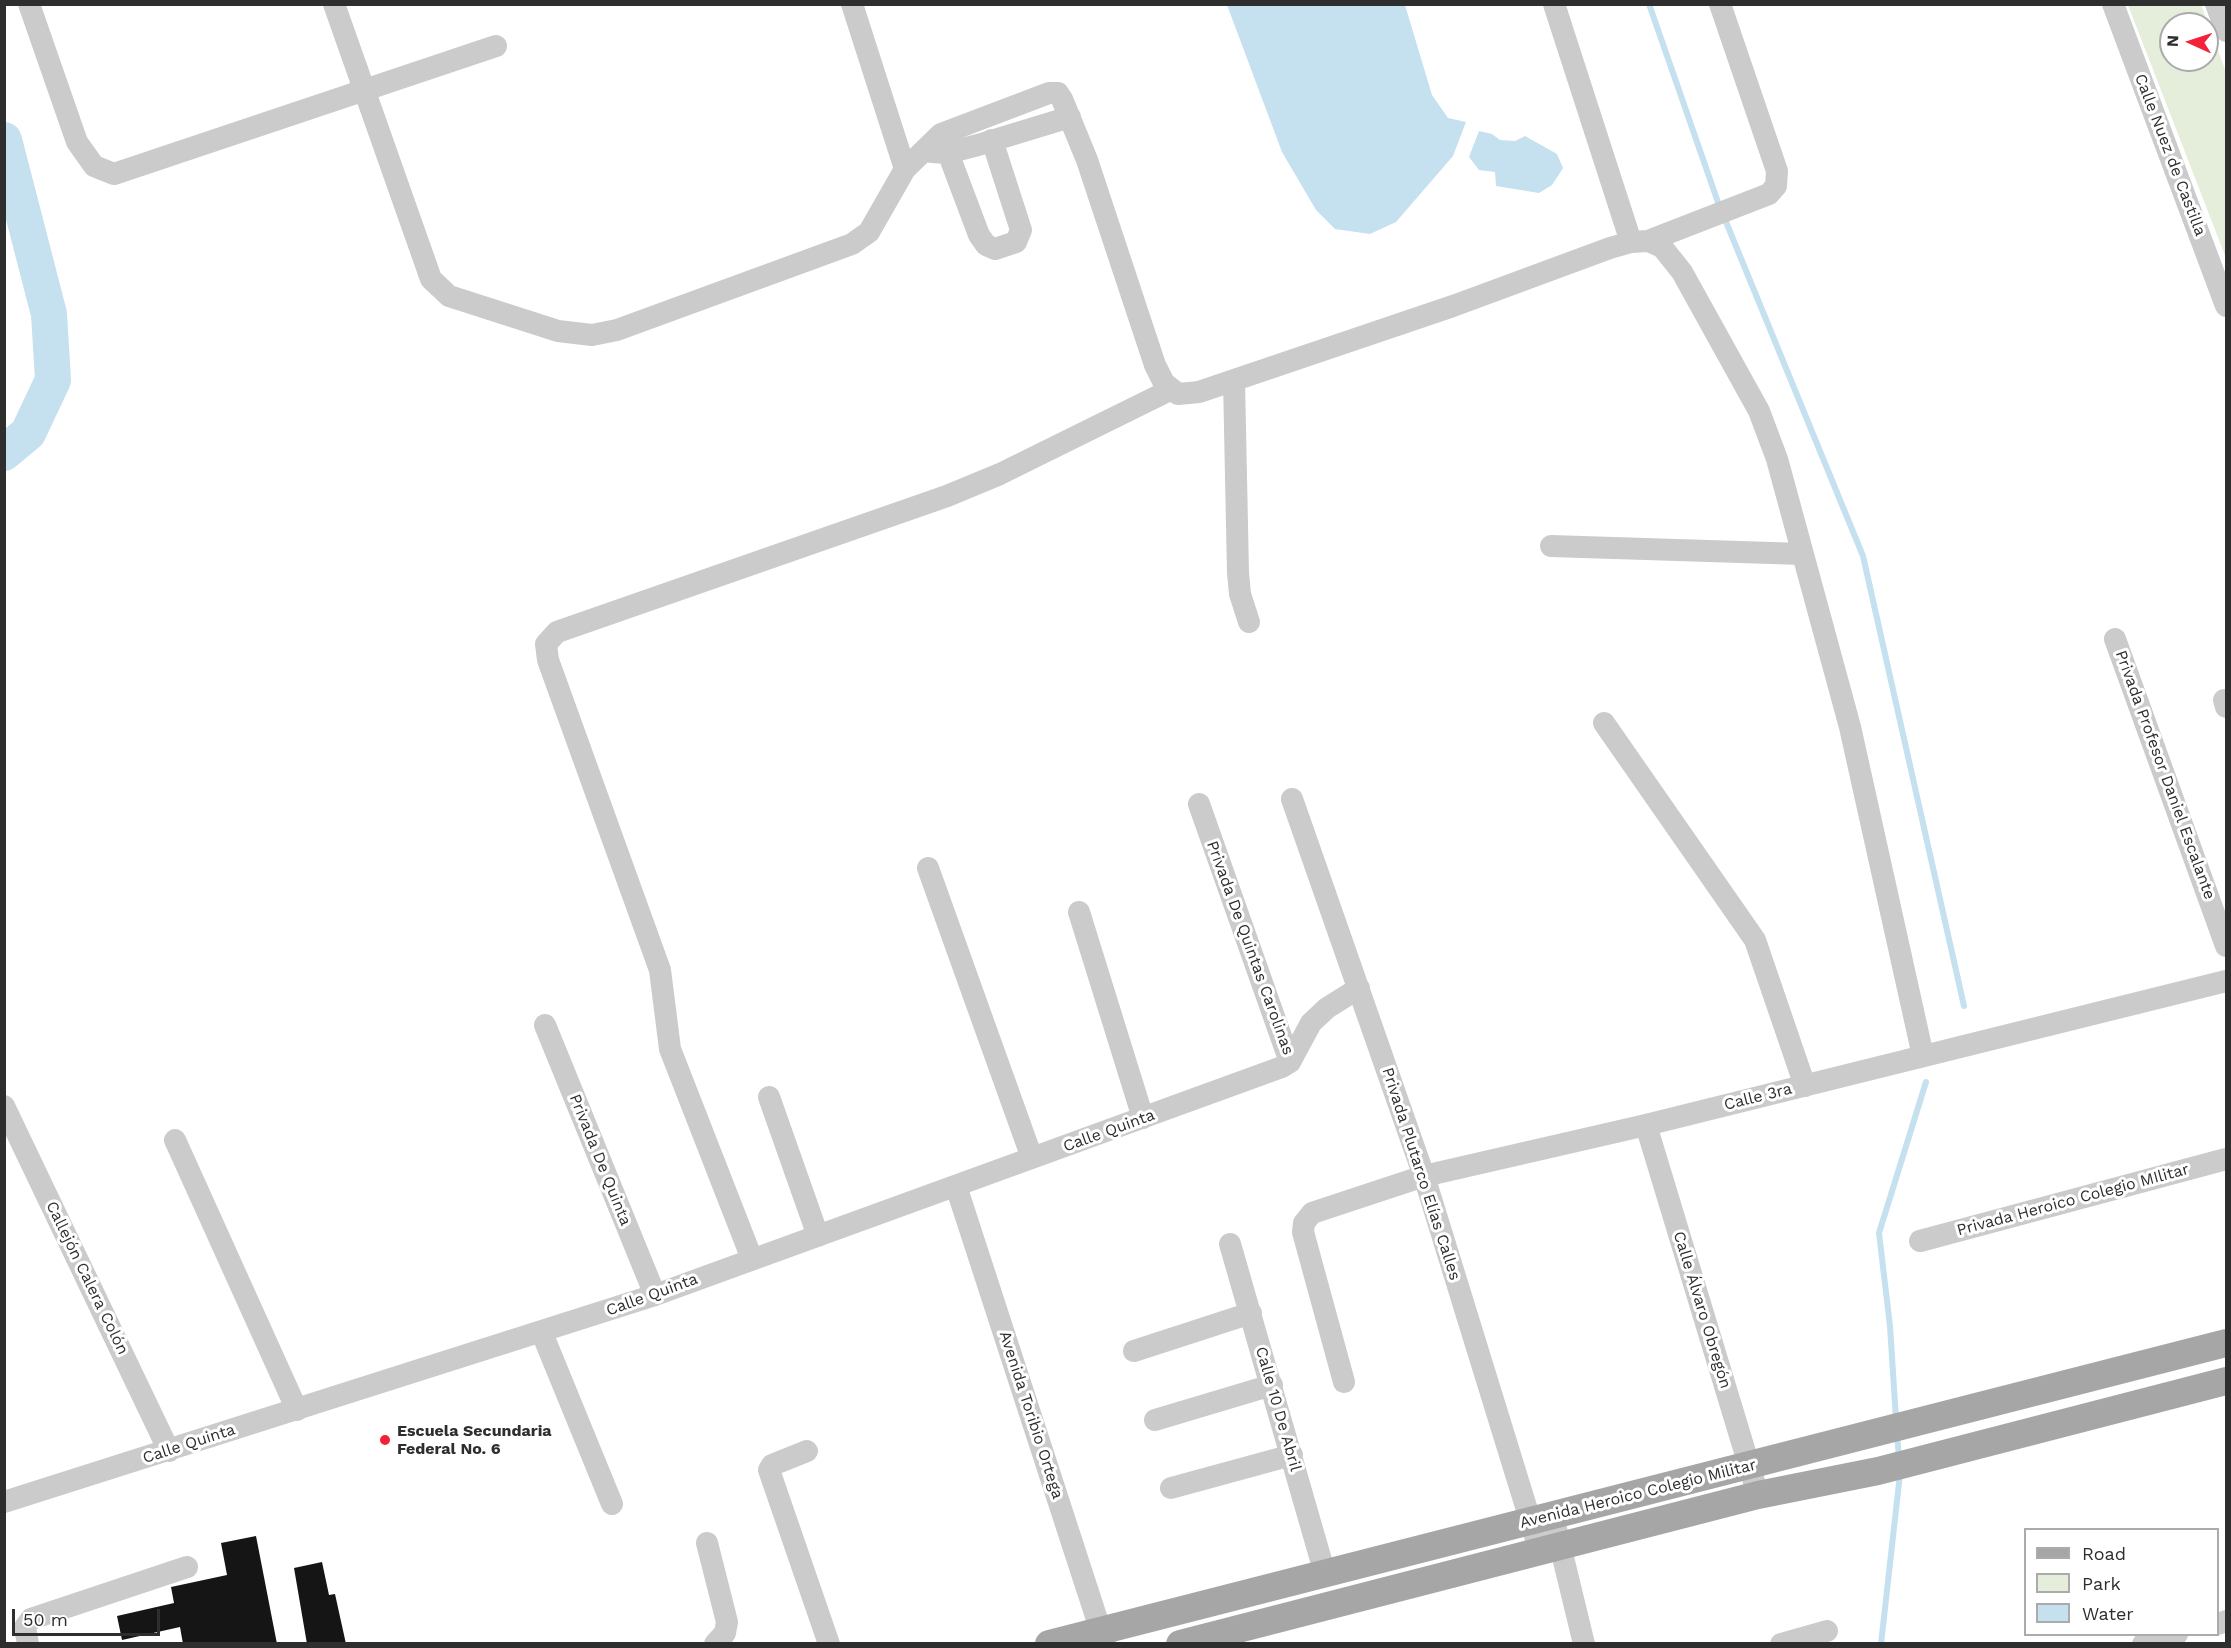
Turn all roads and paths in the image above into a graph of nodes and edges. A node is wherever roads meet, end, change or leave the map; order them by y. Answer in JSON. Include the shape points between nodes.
{"nodes":[{"id":1,"x":29,"y":4,"type":"edge"},
{"id":2,"x":334,"y":4,"type":"edge"},
{"id":3,"x":852,"y":4,"type":"edge"},
{"id":4,"x":1554,"y":4,"type":"edge"},
{"id":5,"x":1720,"y":4,"type":"edge"},
{"id":6,"x":2114,"y":4,"type":"edge"},
{"id":7,"x":2216,"y":4,"type":"edge"},
{"id":8,"x":2226,"y":31,"type":"edge"},
{"id":9,"x":496,"y":46,"type":"dead end"},
{"id":10,"x":364,"y":91,"type":"junction"},
{"id":11,"x":1070,"y":117,"type":"junction"},
{"id":12,"x":968,"y":121,"type":"junction"},
{"id":13,"x":944,"y":143,"type":"junction"},
{"id":14,"x":985,"y":143,"type":"junction"},
{"id":15,"x":905,"y":169,"type":"junction"},
{"id":16,"x":1640,"y":242,"type":"junction"},
{"id":17,"x":2226,"y":306,"type":"edge"},
{"id":18,"x":1234,"y":380,"type":"junction"},
{"id":19,"x":1170,"y":390,"type":"junction"},
{"id":20,"x":1551,"y":546,"type":"dead end"},
{"id":21,"x":1803,"y":554,"type":"junction"},
{"id":22,"x":1249,"y":622,"type":"dead end"},
{"id":23,"x":2115,"y":639,"type":"dead end"},
{"id":24,"x":1604,"y":723,"type":"dead end"},
{"id":25,"x":1292,"y":799,"type":"dead end"},
{"id":26,"x":1199,"y":804,"type":"dead end"},
{"id":27,"x":928,"y":868,"type":"dead end"},
{"id":28,"x":1079,"y":912,"type":"dead end"},
{"id":29,"x":2226,"y":946,"type":"edge"},
{"id":30,"x":2226,"y":981,"type":"edge"},
{"id":31,"x":1359,"y":988,"type":"junction"},
{"id":32,"x":545,"y":1025,"type":"dead end"},
{"id":33,"x":1923,"y":1056,"type":"junction"},
{"id":34,"x":1290,"y":1062,"type":"junction"},
{"id":35,"x":1805,"y":1086,"type":"junction"},
{"id":36,"x":769,"y":1097,"type":"dead end"},
{"id":37,"x":4,"y":1106,"type":"edge"},
{"id":38,"x":1143,"y":1118,"type":"junction"},
{"id":39,"x":1646,"y":1125,"type":"junction"},
{"id":40,"x":175,"y":1140,"type":"dead end"},
{"id":41,"x":1032,"y":1158,"type":"junction"},
{"id":42,"x":2226,"y":1159,"type":"edge"},
{"id":43,"x":1424,"y":1176,"type":"junction"},
{"id":44,"x":956,"y":1186,"type":"junction"},
{"id":45,"x":818,"y":1236,"type":"junction"},
{"id":46,"x":1920,"y":1242,"type":"dead end"},
{"id":47,"x":1230,"y":1244,"type":"dead end"},
{"id":48,"x":752,"y":1258,"type":"junction"},
{"id":49,"x":655,"y":1295,"type":"junction"},
{"id":50,"x":1251,"y":1313,"type":"junction"},
{"id":51,"x":542,"y":1333,"type":"junction"},
{"id":52,"x":2226,"y":1343,"type":"edge"},
{"id":53,"x":1134,"y":1351,"type":"dead end"},
{"id":54,"x":2226,"y":1381,"type":"edge"},
{"id":55,"x":1344,"y":1382,"type":"dead end"},
{"id":56,"x":1272,"y":1385,"type":"junction"},
{"id":57,"x":2014,"y":1398,"type":"junction"},
{"id":58,"x":297,"y":1410,"type":"junction"},
{"id":59,"x":1155,"y":1420,"type":"dead end"},
{"id":60,"x":2021,"y":1434,"type":"junction"},
{"id":61,"x":169,"y":1451,"type":"junction"},
{"id":62,"x":807,"y":1451,"type":"dead end"},
{"id":63,"x":1292,"y":1455,"type":"junction"},
{"id":64,"x":1749,"y":1466,"type":"junction"},
{"id":65,"x":1171,"y":1488,"type":"dead end"},
{"id":66,"x":1758,"y":1495,"type":"junction"},
{"id":67,"x":4,"y":1502,"type":"edge"},
{"id":68,"x":612,"y":1504,"type":"dead end"},
{"id":69,"x":1542,"y":1519,"type":"junction"},
{"id":70,"x":707,"y":1543,"type":"dead end"},
{"id":71,"x":1550,"y":1549,"type":"junction"},
{"id":72,"x":187,"y":1567,"type":"dead end"},
{"id":73,"x":1325,"y":1574,"type":"junction"},
{"id":74,"x":1827,"y":1631,"type":"dead end"},
{"id":75,"x":2173,"y":1636,"type":"edge"},
{"id":76,"x":1103,"y":1637,"type":"edge"},
{"id":77,"x":1193,"y":1642,"type":"edge"},
{"id":78,"x":28,"y":1644,"type":"edge"},
{"id":79,"x":715,"y":1644,"type":"edge"},
{"id":80,"x":829,"y":1644,"type":"edge"},
{"id":81,"x":1049,"y":1644,"type":"edge"},
{"id":82,"x":1584,"y":1644,"type":"edge"},
{"id":83,"x":1780,"y":1644,"type":"edge"},
{"id":84,"x":2143,"y":1644,"type":"edge"}],
"edges":[{"from":1,"to":10,"type":"street","via":[[77,142],[94,166],[105,172],[125,172]]},
{"from":2,"to":10,"type":"street"},
{"from":3,"to":15,"type":"street"},
{"from":4,"to":16,"type":"street"},
{"from":5,"to":16,"type":"street","via":[[1777,171],[1776,186],[1768,194]]},
{"from":6,"to":17,"type":"street","name":"Calle Nuez de Castilla"},
{"from":7,"to":8,"type":"street"},
{"from":9,"to":10,"type":"street"},
{"from":10,"to":15,"type":"street","via":[[425,265],[440,289],[459,300],[576,334],[617,330],[852,244],[868,232]]},
{"from":11,"to":12,"type":"street","via":[[1058,93],[1049,93]]},
{"from":11,"to":14,"type":"street"},
{"from":11,"to":19,"type":"street","via":[[1088,160],[1155,365]]},
{"from":12,"to":13,"type":"street"},
{"from":12,"to":14,"type":"street"},
{"from":13,"to":14,"type":"street"},
{"from":13,"to":14,"type":"street","via":[[979,236],[986,245],[1003,248],[1016,242],[1021,230]]},
{"from":13,"to":15,"type":"street","via":[[922,152]]},
{"from":16,"to":18,"type":"street"},
{"from":16,"to":21,"type":"street","via":[[1662,247],[1682,272],[1759,411],[1777,459]]},
{"from":18,"to":19,"type":"street","via":[[1188,394]]},
{"from":18,"to":22,"type":"street","via":[[1238,573]]},
{"from":19,"to":48,"type":"street","via":[[947,496],[557,632],[546,644],[548,660],[660,970],[670,1049]]},
{"from":20,"to":21,"type":"street"},
{"from":21,"to":33,"type":"street","via":[[1850,727]]},
{"from":23,"to":29,"type":"street","name":"Privada Profesor Daniel Escalante"},
{"from":24,"to":35,"type":"street","via":[[1755,940]]},
{"from":25,"to":31,"type":"street","name":"Privada Plutarco Elías Calles"},
{"from":26,"to":34,"type":"street","name":"Privada De Quintas Carolinas"},
{"from":27,"to":41,"type":"street"},
{"from":28,"to":38,"type":"street"},
{"from":30,"to":33,"type":"street","name":"Calle 3ra"},
{"from":31,"to":34,"type":"street","name":"Privada De Quintas Carolinas","via":[[1311,1023]]},
{"from":31,"to":43,"type":"street","name":"Privada Plutarco Elías Calles"},
{"from":32,"to":49,"type":"street","name":"Privada De Quinta"},
{"from":33,"to":35,"type":"street","name":"Calle 3ra"},
{"from":34,"to":38,"type":"street","name":"Calle Quinta"},
{"from":35,"to":39,"type":"street","name":"Calle 3ra"},
{"from":36,"to":45,"type":"street"},
{"from":37,"to":61,"type":"street","name":"Callejón Calera Colón"},
{"from":38,"to":41,"type":"street","name":"Calle Quinta"},
{"from":39,"to":43,"type":"street","name":"Calle 3ra"},
{"from":39,"to":64,"type":"street","name":"Calle Álvaro Obregón"},
{"from":40,"to":58,"type":"street"},
{"from":41,"to":44,"type":"street","name":"Calle Quinta"},
{"from":42,"to":46,"type":"street","name":"Privada Heroico Colegio MIlitar"},
{"from":43,"to":55,"type":"street","name":"Calle 3ra","via":[[1312,1213],[1304,1223],[1303,1232]]},
{"from":43,"to":69,"type":"street","name":"Privada Plutarco Elías Calles"},
{"from":44,"to":45,"type":"street","name":"Calle Quinta"},
{"from":44,"to":76,"type":"street","name":"Avenida Toribio Ortega"},
{"from":45,"to":48,"type":"street","name":"Calle Quinta"},
{"from":47,"to":50,"type":"street","name":"Calle 10 De Abril"},
{"from":48,"to":49,"type":"street","name":"Calle Quinta"},
{"from":49,"to":51,"type":"street","name":"Calle Quinta"},
{"from":50,"to":53,"type":"street"},
{"from":50,"to":56,"type":"street","name":"Calle 10 De Abril"},
{"from":51,"to":58,"type":"street","name":"Calle Quinta"},
{"from":51,"to":68,"type":"street"},
{"from":52,"to":57,"type":"main road","name":"Avenida Heroico Colegio Militar"},
{"from":54,"to":60,"type":"main road","name":"Avenida Heroico Colegio Militar"},
{"from":56,"to":59,"type":"street"},
{"from":56,"to":63,"type":"street","name":"Calle 10 De Abril"},
{"from":57,"to":60,"type":"main road"},
{"from":57,"to":64,"type":"main road","name":"Avenida Heroico Colegio Militar"},
{"from":58,"to":61,"type":"street","name":"Calle Quinta"},
{"from":60,"to":66,"type":"main road","name":"Avenida Heroico Colegio Militar","via":[[1878,1471]]},
{"from":61,"to":67,"type":"street","name":"Calle Quinta"},
{"from":62,"to":80,"type":"street","via":[[772,1465],[769,1470]]},
{"from":63,"to":65,"type":"street"},
{"from":63,"to":73,"type":"street","name":"Calle 10 De Abril"},
{"from":64,"to":66,"type":"street","name":"Calle Álvaro Obregón"},
{"from":64,"to":69,"type":"main road","name":"Avenida Heroico Colegio Militar"},
{"from":66,"to":71,"type":"main road","name":"Avenida Heroico Colegio Militar"},
{"from":69,"to":71,"type":"street","name":"Privada Plutarco Elías Calles"},
{"from":69,"to":73,"type":"main road","name":"Avenida Heroico Colegio Militar"},
{"from":70,"to":79,"type":"street","via":[[728,1622],[725,1633]]},
{"from":71,"to":77,"type":"main road","name":"Avenida Heroico Colegio Militar"},
{"from":71,"to":82,"type":"street","name":"Privada Plutarco Elías Calles"},
{"from":72,"to":78,"type":"street","via":[[31,1619],[25,1627]]},
{"from":73,"to":76,"type":"main road","name":"Avenida Heroico Colegio Militar"},
{"from":74,"to":83,"type":"street"},
{"from":75,"to":84,"type":"street"},
{"from":76,"to":81,"type":"main road","name":"Avenida Heroico Colegio Militar"}]}
